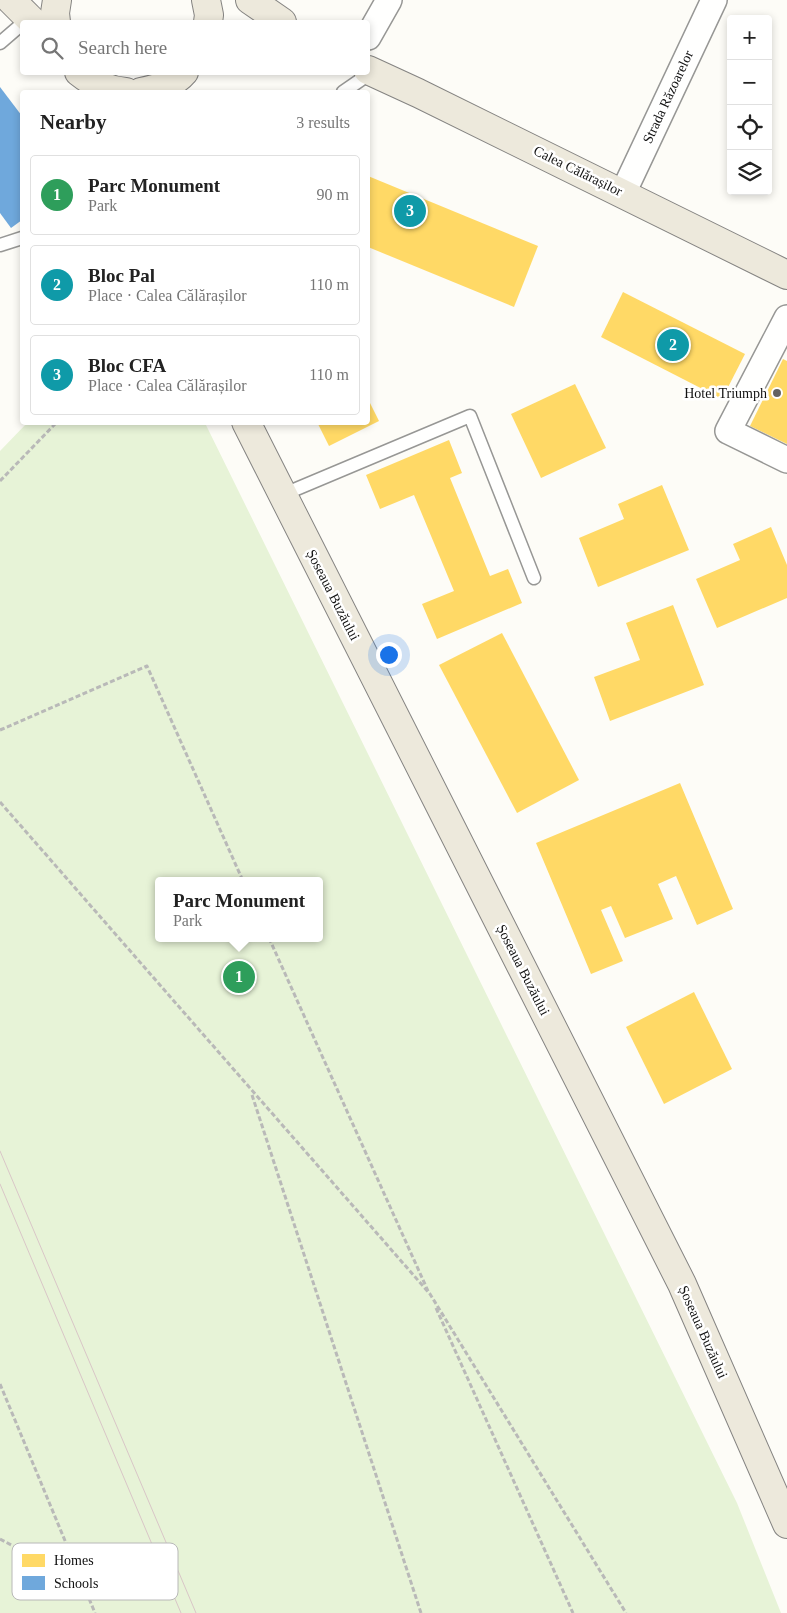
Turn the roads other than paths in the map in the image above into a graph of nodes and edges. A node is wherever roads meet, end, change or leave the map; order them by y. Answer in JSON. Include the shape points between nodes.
{"nodes":[{"id":1,"x":58,"y":0,"type":"edge"},
{"id":2,"x":206,"y":0,"type":"edge"},
{"id":3,"x":250,"y":0,"type":"edge"},
{"id":4,"x":389,"y":0,"type":"edge"},
{"id":5,"x":714,"y":0,"type":"edge"},
{"id":6,"x":56,"y":20,"type":"edge"},
{"id":7,"x":208,"y":20,"type":"edge"},
{"id":8,"x":279,"y":20,"type":"edge"},
{"id":9,"x":20,"y":22,"type":"edge"},
{"id":10,"x":370,"y":33,"type":"edge"},
{"id":11,"x":0,"y":43,"type":"edge"},
{"id":12,"x":370,"y":71,"type":"edge"},
{"id":13,"x":79,"y":75,"type":"edge"},
{"id":14,"x":82,"y":75,"type":"edge"},
{"id":15,"x":365,"y":75,"type":"edge"},
{"id":16,"x":179,"y":80,"type":"edge"},
{"id":17,"x":86,"y":90,"type":"edge"},
{"id":18,"x":110,"y":90,"type":"edge"},
{"id":19,"x":150,"y":90,"type":"edge"},
{"id":20,"x":346,"y":90,"type":"edge"},
{"id":21,"x":623,"y":193,"type":"junction"},
{"id":22,"x":20,"y":239,"type":"edge"},
{"id":23,"x":0,"y":245,"type":"edge"},
{"id":24,"x":787,"y":275,"type":"edge"},
{"id":25,"x":787,"y":318,"type":"edge"},
{"id":26,"x":247,"y":425,"type":"edge"},
{"id":27,"x":787,"y":460,"type":"edge"},
{"id":28,"x":282,"y":495,"type":"junction"},
{"id":29,"x":534,"y":578,"type":"dead end"},
{"id":30,"x":787,"y":1524,"type":"edge"}],
"edges":[{"from":1,"to":6,"type":"main road"},
{"from":2,"to":7,"type":"main road"},
{"from":3,"to":8,"type":"main road"},
{"from":4,"to":10,"type":"street"},
{"from":5,"to":21,"type":"street","name":"Strada Răzoarelor"},
{"from":9,"to":11,"type":"lane"},
{"from":12,"to":21,"type":"main road","name":"Calea Călărașilor"},
{"from":13,"to":17,"type":"main road"},
{"from":14,"to":18,"type":"main road"},
{"from":15,"to":20,"type":"lane"},
{"from":16,"to":19,"type":"main road"},
{"from":21,"to":24,"type":"main road","name":"Calea Călărașilor"},
{"from":22,"to":23,"type":"lane"},
{"from":25,"to":27,"type":"street","via":[[728,431]]},
{"from":26,"to":28,"type":"main road","name":"Șoseaua Buzăului"},
{"from":28,"to":29,"type":"lane","via":[[470,416]]},
{"from":28,"to":30,"type":"main road","name":"Șoseaua Buzăului","via":[[682,1284]]}]}
